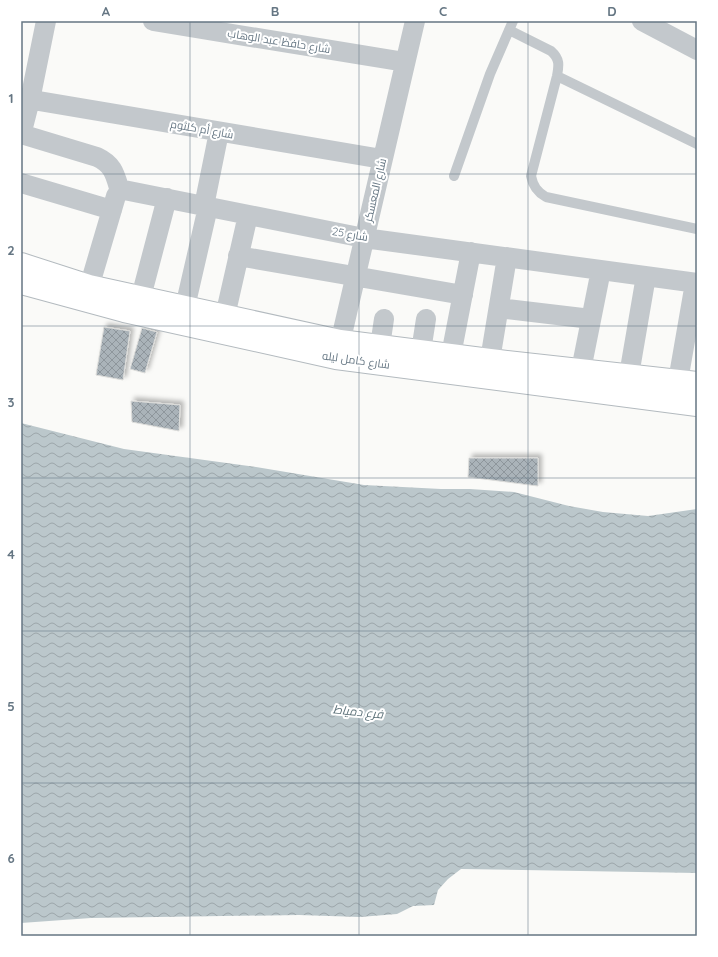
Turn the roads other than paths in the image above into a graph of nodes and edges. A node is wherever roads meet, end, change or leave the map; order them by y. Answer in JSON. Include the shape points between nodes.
{"nodes":[{"id":1,"x":46,"y":21,"type":"edge"},
{"id":2,"x":153,"y":21,"type":"edge"},
{"id":3,"x":414,"y":21,"type":"edge"},
{"id":4,"x":642,"y":21,"type":"edge"},
{"id":5,"x":511,"y":26,"type":"edge"},
{"id":6,"x":697,"y":50,"type":"edge"},
{"id":7,"x":405,"y":62,"type":"junction"},
{"id":8,"x":557,"y":76,"type":"junction"},
{"id":9,"x":26,"y":99,"type":"edge"},
{"id":10,"x":219,"y":132,"type":"junction"},
{"id":11,"x":21,"y":135,"type":"edge"},
{"id":12,"x":697,"y":144,"type":"edge"},
{"id":13,"x":382,"y":159,"type":"junction"},
{"id":14,"x":454,"y":176,"type":"dead end"},
{"id":15,"x":21,"y":183,"type":"edge"},
{"id":16,"x":120,"y":191,"type":"junction"},
{"id":17,"x":167,"y":198,"type":"junction"},
{"id":18,"x":206,"y":206,"type":"junction"},
{"id":19,"x":112,"y":210,"type":"junction"},
{"id":20,"x":248,"y":215,"type":"junction"},
{"id":21,"x":697,"y":229,"type":"edge"},
{"id":22,"x":364,"y":238,"type":"junction"},
{"id":23,"x":471,"y":252,"type":"junction"},
{"id":24,"x":238,"y":256,"type":"junction"},
{"id":25,"x":507,"y":257,"type":"junction"},
{"id":26,"x":21,"y":264,"type":"edge"},
{"id":27,"x":601,"y":270,"type":"junction"},
{"id":28,"x":355,"y":276,"type":"junction"},
{"id":29,"x":646,"y":276,"type":"junction"},
{"id":30,"x":21,"y":283,"type":"edge"},
{"id":31,"x":696,"y":283,"type":"edge"},
{"id":32,"x":87,"y":294,"type":"junction"},
{"id":33,"x":463,"y":296,"type":"junction"},
{"id":34,"x":141,"y":297,"type":"junction"},
{"id":35,"x":185,"y":307,"type":"junction"},
{"id":36,"x":499,"y":308,"type":"junction"},
{"id":37,"x":225,"y":316,"type":"junction"},
{"id":38,"x":384,"y":319,"type":"dead end"},
{"id":39,"x":426,"y":319,"type":"dead end"},
{"id":40,"x":591,"y":319,"type":"junction"},
{"id":41,"x":380,"y":346,"type":"junction"},
{"id":42,"x":338,"y":349,"type":"junction"},
{"id":43,"x":421,"y":351,"type":"junction"},
{"id":44,"x":451,"y":355,"type":"junction"},
{"id":45,"x":490,"y":360,"type":"junction"},
{"id":46,"x":581,"y":370,"type":"junction"},
{"id":47,"x":629,"y":375,"type":"junction"},
{"id":48,"x":688,"y":382,"type":"edge"},
{"id":49,"x":697,"y":404,"type":"edge"}],
"edges":[{"from":1,"to":9,"type":"street"},
{"from":2,"to":7,"type":"street","name":"شارع حافظ عبد الوهاب"},
{"from":3,"to":7,"type":"street","name":"شارع المعسكر"},
{"from":4,"to":6,"type":"street"},
{"from":5,"to":8,"type":"lane","via":[[555,55],[559,66]]},
{"from":5,"to":14,"type":"lane","via":[[490,74]]},
{"from":7,"to":13,"type":"street","name":"شارع المعسكر"},
{"from":8,"to":12,"type":"lane"},
{"from":8,"to":21,"type":"lane","via":[[531,176],[535,189],[546,197]]},
{"from":9,"to":10,"type":"street","name":"شارع أم كلثوم"},
{"from":9,"to":11,"type":"street"},
{"from":10,"to":13,"type":"street","name":"شارع أم كلثوم"},
{"from":10,"to":18,"type":"street"},
{"from":11,"to":16,"type":"street","via":[[106,161],[115,173]]},
{"from":13,"to":22,"type":"street","name":"شارع المعسكر"},
{"from":15,"to":19,"type":"street"},
{"from":16,"to":17,"type":"street","name":"شارع 25","via":[[127,190]]},
{"from":16,"to":19,"type":"street"},
{"from":17,"to":18,"type":"street","name":"شارع 25"},
{"from":17,"to":34,"type":"street"},
{"from":18,"to":20,"type":"street","name":"شارع 25"},
{"from":18,"to":35,"type":"street"},
{"from":19,"to":32,"type":"street"},
{"from":20,"to":22,"type":"street","name":"شارع 25"},
{"from":20,"to":24,"type":"street"},
{"from":22,"to":23,"type":"street","name":"شارع 25"},
{"from":22,"to":28,"type":"street","name":"شارع المعسكر"},
{"from":23,"to":25,"type":"street","name":"شارع 25"},
{"from":23,"to":33,"type":"street"},
{"from":24,"to":28,"type":"street"},
{"from":24,"to":37,"type":"street"},
{"from":25,"to":27,"type":"street","name":"شارع 25"},
{"from":25,"to":36,"type":"street"},
{"from":26,"to":32,"type":"street","name":"شارع كامل ليله"},
{"from":27,"to":29,"type":"street","name":"شارع 25"},
{"from":27,"to":40,"type":"street"},
{"from":28,"to":33,"type":"street"},
{"from":28,"to":42,"type":"street","name":"شارع المعسكر"},
{"from":29,"to":31,"type":"street","name":"شارع 25"},
{"from":29,"to":47,"type":"street"},
{"from":30,"to":32,"type":"street","name":"شارع كامل ليله"},
{"from":31,"to":48,"type":"street"},
{"from":32,"to":34,"type":"street","name":"شارع كامل ليله"},
{"from":32,"to":42,"type":"street","name":"شارع كامل ليله","via":[[166,321]]},
{"from":33,"to":44,"type":"street"},
{"from":34,"to":35,"type":"street","name":"شارع كامل ليله"},
{"from":35,"to":37,"type":"street","name":"شارع كامل ليله"},
{"from":36,"to":40,"type":"street"},
{"from":36,"to":45,"type":"street"},
{"from":37,"to":42,"type":"street","name":"شارع كامل ليله"},
{"from":38,"to":41,"type":"street"},
{"from":39,"to":43,"type":"street"},
{"from":40,"to":46,"type":"street"},
{"from":41,"to":42,"type":"street","name":"شارع كامل ليله"},
{"from":41,"to":43,"type":"street","name":"شارع كامل ليله"},
{"from":42,"to":49,"type":"street","name":"شارع كامل ليله"},
{"from":43,"to":44,"type":"street","name":"شارع كامل ليله"},
{"from":44,"to":45,"type":"street","name":"شارع كامل ليله"},
{"from":45,"to":46,"type":"street","name":"شارع كامل ليله"},
{"from":46,"to":47,"type":"street","name":"شارع كامل ليله"},
{"from":47,"to":48,"type":"street","name":"شارع كامل ليله"}]}
